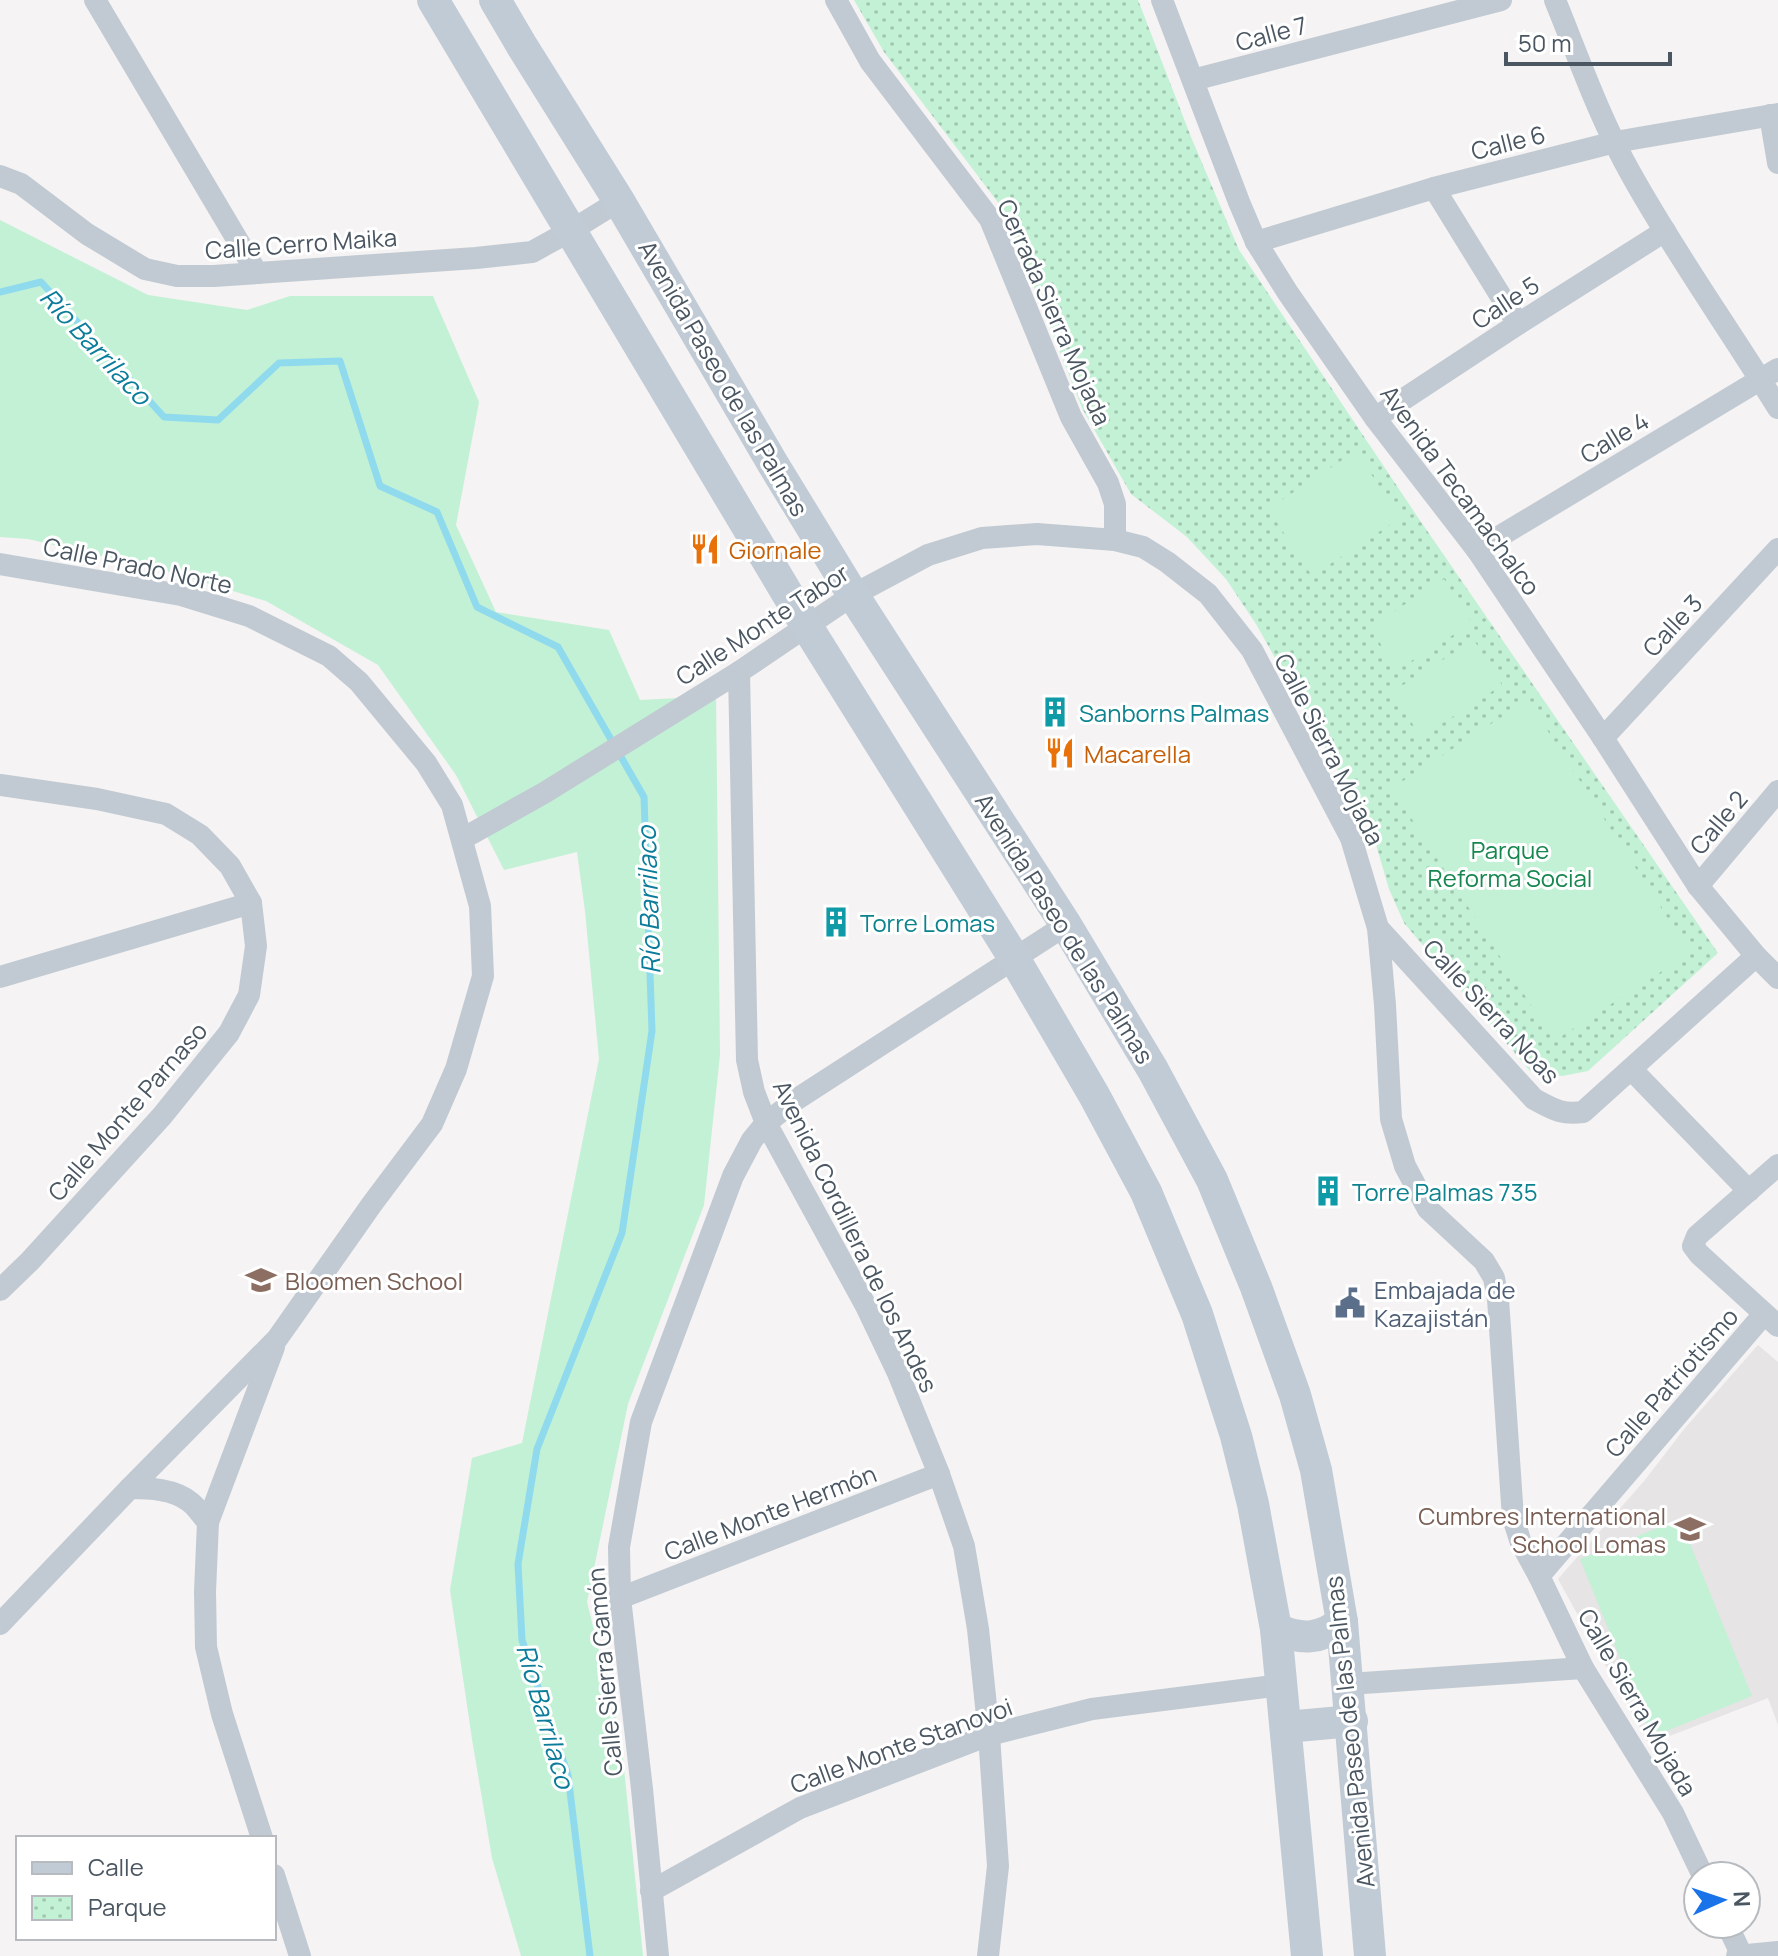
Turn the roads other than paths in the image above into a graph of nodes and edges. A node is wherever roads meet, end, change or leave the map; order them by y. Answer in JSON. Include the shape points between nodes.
{"nodes":[{"id":1,"x":95,"y":0,"type":"edge"},
{"id":2,"x":433,"y":0,"type":"edge"},
{"id":3,"x":495,"y":0,"type":"edge"},
{"id":4,"x":836,"y":0,"type":"edge"},
{"id":5,"x":1162,"y":0,"type":"edge"},
{"id":6,"x":1501,"y":0,"type":"edge"},
{"id":7,"x":1555,"y":0,"type":"edge"},
{"id":8,"x":1193,"y":80,"type":"junction"},
{"id":9,"x":1774,"y":114,"type":"edge"},
{"id":10,"x":1615,"y":142,"type":"junction"},
{"id":11,"x":1778,"y":163,"type":"edge"},
{"id":12,"x":0,"y":176,"type":"edge"},
{"id":13,"x":1434,"y":188,"type":"junction"},
{"id":14,"x":619,"y":201,"type":"junction"},
{"id":15,"x":572,"y":230,"type":"junction"},
{"id":16,"x":1665,"y":231,"type":"junction"},
{"id":17,"x":1256,"y":242,"type":"junction"},
{"id":18,"x":257,"y":273,"type":"junction"},
{"id":19,"x":1518,"y":324,"type":"junction"},
{"id":20,"x":1769,"y":374,"type":"edge"},
{"id":21,"x":1778,"y":408,"type":"edge"},
{"id":22,"x":1375,"y":418,"type":"junction"},
{"id":23,"x":1115,"y":540,"type":"junction"},
{"id":24,"x":1778,"y":549,"type":"edge"},
{"id":25,"x":1477,"y":550,"type":"junction"},
{"id":26,"x":0,"y":564,"type":"edge"},
{"id":27,"x":853,"y":595,"type":"junction"},
{"id":28,"x":806,"y":625,"type":"junction"},
{"id":29,"x":739,"y":672,"type":"junction"},
{"id":30,"x":1603,"y":738,"type":"junction"},
{"id":31,"x":0,"y":785,"type":"edge"},
{"id":32,"x":1778,"y":791,"type":"edge"},
{"id":33,"x":462,"y":839,"type":"junction"},
{"id":34,"x":1698,"y":886,"type":"junction"},
{"id":35,"x":251,"y":903,"type":"junction"},
{"id":36,"x":1066,"y":925,"type":"junction"},
{"id":37,"x":1378,"y":928,"type":"junction"},
{"id":38,"x":1756,"y":956,"type":"junction"},
{"id":39,"x":1014,"y":958,"type":"junction"},
{"id":40,"x":0,"y":977,"type":"edge"},
{"id":41,"x":1778,"y":978,"type":"edge"},
{"id":42,"x":1631,"y":1069,"type":"junction"},
{"id":43,"x":766,"y":1123,"type":"junction"},
{"id":44,"x":1778,"y":1165,"type":"edge"},
{"id":45,"x":1749,"y":1191,"type":"junction"},
{"id":46,"x":0,"y":1290,"type":"edge"},
{"id":47,"x":1771,"y":1320,"type":"edge"},
{"id":48,"x":277,"y":1339,"type":"junction"},
{"id":49,"x":939,"y":1474,"type":"junction"},
{"id":50,"x":130,"y":1488,"type":"junction"},
{"id":51,"x":208,"y":1522,"type":"junction"},
{"id":52,"x":1539,"y":1576,"type":"junction"},
{"id":53,"x":620,"y":1598,"type":"junction"},
{"id":54,"x":1342,"y":1622,"type":"junction"},
{"id":55,"x":0,"y":1624,"type":"edge"},
{"id":56,"x":1276,"y":1629,"type":"junction"},
{"id":57,"x":1583,"y":1668,"type":"junction"},
{"id":58,"x":1349,"y":1684,"type":"junction"},
{"id":59,"x":1281,"y":1685,"type":"junction"},
{"id":60,"x":1352,"y":1721,"type":"junction"},
{"id":61,"x":1286,"y":1727,"type":"junction"},
{"id":62,"x":989,"y":1735,"type":"junction"},
{"id":63,"x":261,"y":1836,"type":"edge"},
{"id":64,"x":1695,"y":1860,"type":"edge"},
{"id":65,"x":276,"y":1881,"type":"edge"},
{"id":66,"x":651,"y":1891,"type":"junction"},
{"id":67,"x":1778,"y":1952,"type":"edge"},
{"id":68,"x":300,"y":1956,"type":"edge"},
{"id":69,"x":658,"y":1956,"type":"edge"},
{"id":70,"x":988,"y":1956,"type":"edge"},
{"id":71,"x":1307,"y":1956,"type":"edge"},
{"id":72,"x":1370,"y":1956,"type":"edge"},
{"id":73,"x":1741,"y":1956,"type":"edge"}],
"edges":[{"from":1,"to":18,"type":"street"},
{"from":2,"to":15,"type":"main road"},
{"from":3,"to":14,"type":"main road","name":"Avenida Paseo de las Palmas"},
{"from":4,"to":23,"type":"street","name":"Cerrada Sierra Mojada","via":[[870,61],[990,219],[1071,417],[1108,483],[1115,504]]},
{"from":5,"to":8,"type":"street","name":"Avenida Tecamachalco"},
{"from":6,"to":8,"type":"street","name":"Calle 7"},
{"from":7,"to":10,"type":"street"},
{"from":8,"to":17,"type":"street","name":"Avenida Tecamachalco"},
{"from":9,"to":10,"type":"street","name":"Calle 6"},
{"from":9,"to":11,"type":"street"},
{"from":10,"to":13,"type":"street","name":"Calle 6"},
{"from":10,"to":16,"type":"street"},
{"from":12,"to":18,"type":"street","name":"Calle Cerro Maika","via":[[21,184],[145,269],[177,276]]},
{"from":13,"to":17,"type":"street","name":"Calle 6"},
{"from":13,"to":19,"type":"street"},
{"from":14,"to":15,"type":"street","name":"Calle Cerro Maika"},
{"from":14,"to":27,"type":"main road","name":"Avenida Paseo de las Palmas"},
{"from":15,"to":18,"type":"street","name":"Calle Cerro Maika","via":[[532,252]]},
{"from":15,"to":28,"type":"main road"},
{"from":16,"to":19,"type":"street","name":"Calle 5"},
{"from":16,"to":20,"type":"street"},
{"from":17,"to":22,"type":"street","name":"Avenida Tecamachalco"},
{"from":19,"to":22,"type":"street","name":"Calle 5"},
{"from":20,"to":21,"type":"street"},
{"from":20,"to":25,"type":"street","name":"Calle 4"},
{"from":22,"to":25,"type":"street","name":"Avenida Tecamachalco"},
{"from":23,"to":27,"type":"street","name":"Calle Monte Tabor","via":[[1037,534],[982,538],[928,555]]},
{"from":23,"to":37,"type":"street","name":"Calle Sierra Mojada","via":[[1143,547],[1208,594],[1252,650],[1351,838]]},
{"from":24,"to":30,"type":"street","name":"Calle 3"},
{"from":25,"to":30,"type":"street","name":"Avenida Tecamachalco"},
{"from":26,"to":33,"type":"street","name":"Calle Prado Norte","via":[[181,595],[249,616],[329,656],[359,682],[426,763],[452,805]]},
{"from":27,"to":28,"type":"street","name":"Calle Monte Tabor"},
{"from":27,"to":36,"type":"main road","name":"Avenida Paseo de las Palmas"},
{"from":28,"to":29,"type":"street","name":"Calle Monte Tabor"},
{"from":28,"to":39,"type":"main road"},
{"from":29,"to":33,"type":"street","name":"Calle Monte Tabor"},
{"from":29,"to":43,"type":"street","name":"Avenida Cordillera de los Andes","via":[[747,1060]]},
{"from":30,"to":34,"type":"street","name":"Avenida Tecamachalco"},
{"from":31,"to":35,"type":"street","name":"Calle Monte Parnaso","via":[[166,814],[200,835],[230,866]]},
{"from":32,"to":34,"type":"street","name":"Calle 2"},
{"from":33,"to":48,"type":"street","name":"Calle Prado Norte","via":[[480,906],[483,976],[456,1069],[432,1124]]},
{"from":34,"to":38,"type":"street","name":"Avenida Tecamachalco"},
{"from":35,"to":40,"type":"street"},
{"from":35,"to":46,"type":"street","name":"Calle Monte Parnaso","via":[[256,946],[249,995],[229,1033],[162,1116]]},
{"from":36,"to":39,"type":"street","name":"Calle Sierra Gamón"},
{"from":36,"to":54,"type":"main road","name":"Avenida Paseo de las Palmas","via":[[1212,1180],[1256,1287],[1316,1470]]},
{"from":37,"to":42,"type":"street","name":"Calle Sierra Noas","via":[[1534,1099],[1559,1113],[1583,1112]]},
{"from":37,"to":52,"type":"street","name":"Calle Sierra Mojada","via":[[1391,1119],[1405,1166],[1428,1209],[1484,1261],[1494,1278],[1513,1518]]},
{"from":38,"to":41,"type":"street","name":"Avenida Tecamachalco"},
{"from":38,"to":42,"type":"street","name":"Calle Sierra Noas"},
{"from":39,"to":43,"type":"street","name":"Calle Sierra Gamón"},
{"from":39,"to":56,"type":"main road","via":[[1146,1192],[1197,1314],[1236,1436]]},
{"from":42,"to":45,"type":"street"},
{"from":43,"to":49,"type":"street","name":"Avenida Cordillera de los Andes","via":[[866,1306]]},
{"from":43,"to":53,"type":"street","name":"Calle Sierra Gamón","via":[[733,1176],[641,1422],[619,1547]]},
{"from":44,"to":45,"type":"street","name":"Calle Patriotismo"},
{"from":45,"to":47,"type":"street","name":"Calle Patriotismo","via":[[1697,1236],[1693,1246]]},
{"from":47,"to":52,"type":"street","name":"Calle Patriotismo"},
{"from":48,"to":50,"type":"street","name":"Calle Prado Norte"},
{"from":48,"to":51,"type":"street","name":"Calle Prado Norte"},
{"from":49,"to":53,"type":"street","name":"Calle Monte Hermón"},
{"from":49,"to":62,"type":"street","name":"Avenida Cordillera de los Andes","via":[[964,1546]]},
{"from":50,"to":51,"type":"street","via":[[150,1488],[188,1500]]},
{"from":50,"to":55,"type":"street","name":"Calle Prado Norte"},
{"from":51,"to":63,"type":"street","name":"Calle Prado Norte","via":[[206,1647]]},
{"from":52,"to":57,"type":"street","name":"Calle Sierra Mojada"},
{"from":53,"to":66,"type":"street","name":"Calle Sierra Gamón"},
{"from":54,"to":56,"type":"main road","via":[[1319,1635],[1292,1636]]},
{"from":54,"to":58,"type":"main road","name":"Avenida Paseo de las Palmas"},
{"from":56,"to":59,"type":"main road"},
{"from":57,"to":58,"type":"street"},
{"from":57,"to":64,"type":"street","name":"Calle Sierra Mojada","via":[[1673,1813]]},
{"from":58,"to":60,"type":"main road","name":"Avenida Paseo de las Palmas"},
{"from":59,"to":61,"type":"main road"},
{"from":59,"to":62,"type":"street","name":"Calle Monte Stanovoi","via":[[1092,1709]]},
{"from":60,"to":61,"type":"main road"},
{"from":60,"to":72,"type":"main road","name":"Avenida Paseo de las Palmas"},
{"from":61,"to":71,"type":"main road"},
{"from":62,"to":66,"type":"street","name":"Calle Monte Stanovoi","via":[[800,1808]]},
{"from":62,"to":70,"type":"street","name":"Avenida Cordillera de los Andes","via":[[998,1866]]},
{"from":65,"to":68,"type":"street"},
{"from":66,"to":69,"type":"street","name":"Calle Sierra Gamón"},
{"from":67,"to":73,"type":"street"}]}
